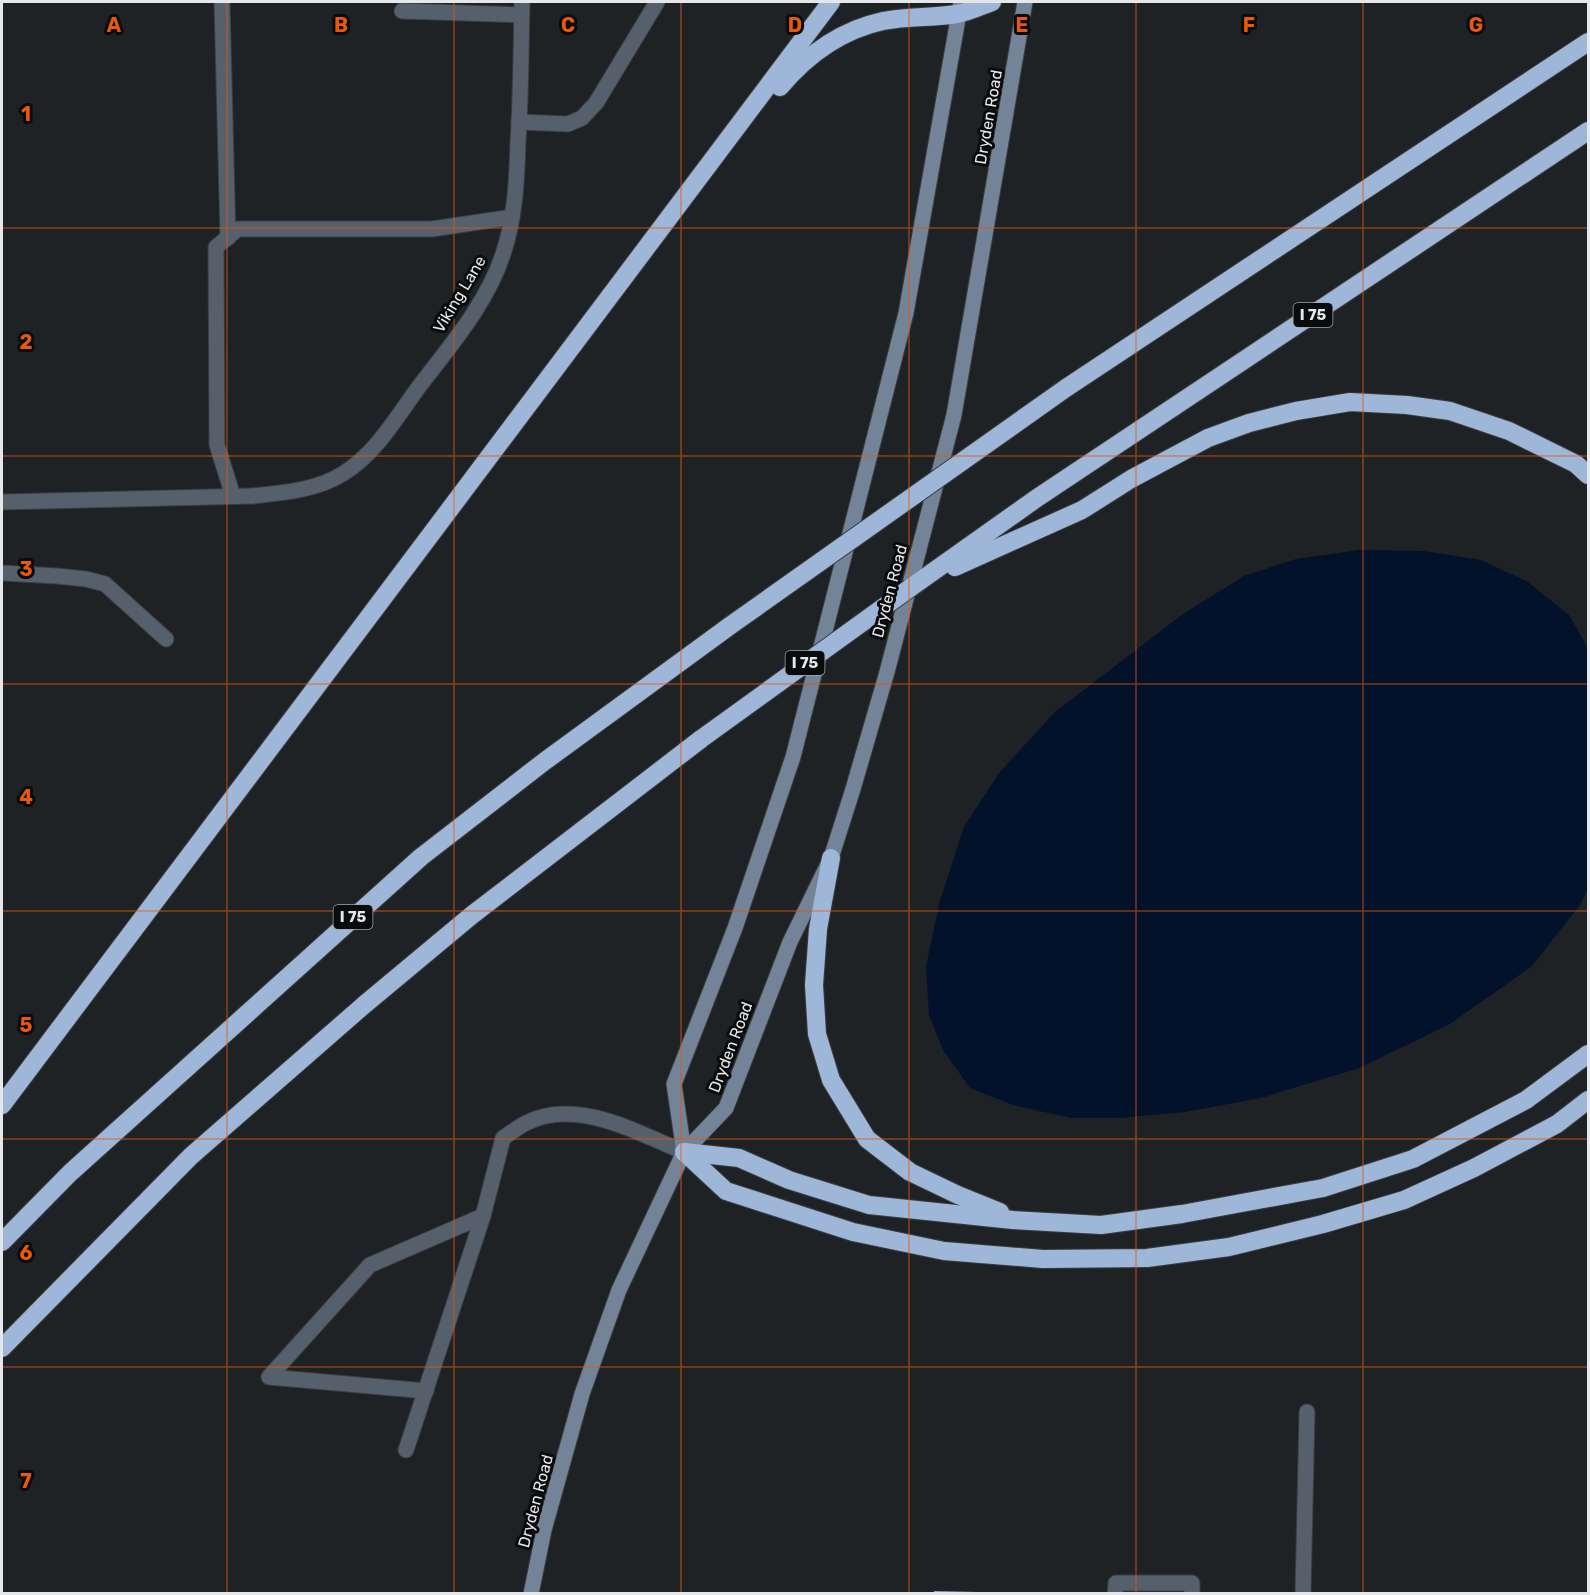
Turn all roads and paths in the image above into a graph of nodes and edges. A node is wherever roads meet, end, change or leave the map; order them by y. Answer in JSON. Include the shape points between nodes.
{"nodes":[{"id":1,"x":222,"y":2,"type":"edge"},
{"id":2,"x":657,"y":2,"type":"edge"},
{"id":3,"x":831,"y":2,"type":"edge"},
{"id":4,"x":992,"y":2,"type":"edge"},
{"id":5,"x":1025,"y":2,"type":"edge"},
{"id":6,"x":522,"y":8,"type":"edge"},
{"id":7,"x":959,"y":8,"type":"edge"},
{"id":8,"x":402,"y":11,"type":"dead end"},
{"id":9,"x":1588,"y":42,"type":"edge"},
{"id":10,"x":519,"y":122,"type":"junction"},
{"id":11,"x":1588,"y":131,"type":"edge"},
{"id":12,"x":681,"y":202,"type":"junction"},
{"id":13,"x":512,"y":217,"type":"junction"},
{"id":14,"x":228,"y":238,"type":"junction"},
{"id":15,"x":1588,"y":475,"type":"edge"},
{"id":16,"x":233,"y":496,"type":"junction"},
{"id":17,"x":2,"y":502,"type":"edge"},
{"id":18,"x":2,"y":573,"type":"edge"},
{"id":19,"x":909,"y":588,"type":"junction"},
{"id":20,"x":165,"y":639,"type":"dead end"},
{"id":21,"x":831,"y":858,"type":"junction"},
{"id":22,"x":1588,"y":1054,"type":"edge"},
{"id":23,"x":1588,"y":1101,"type":"edge"},
{"id":24,"x":2,"y":1105,"type":"edge"},
{"id":25,"x":684,"y":1152,"type":"junction"},
{"id":26,"x":483,"y":1216,"type":"junction"},
{"id":27,"x":1021,"y":1220,"type":"junction"},
{"id":28,"x":2,"y":1242,"type":"edge"},
{"id":29,"x":2,"y":1348,"type":"edge"},
{"id":30,"x":426,"y":1391,"type":"junction"},
{"id":31,"x":1308,"y":1412,"type":"dead end"},
{"id":32,"x":406,"y":1450,"type":"dead end"},
{"id":33,"x":531,"y":1593,"type":"edge"},
{"id":34,"x":1115,"y":1593,"type":"edge"},
{"id":35,"x":1192,"y":1593,"type":"edge"},
{"id":36,"x":1303,"y":1593,"type":"edge"}],
"edges":[{"from":1,"to":14,"type":"street"},
{"from":2,"to":10,"type":"street","via":[[596,103],[582,118],[567,124]]},
{"from":3,"to":12,"type":"highway"},
{"from":4,"to":7,"type":"highway"},
{"from":5,"to":21,"type":"main road","name":"Dryden Road","via":[[954,415],[887,672]]},
{"from":6,"to":8,"type":"street"},
{"from":6,"to":10,"type":"street","name":"Viking Lane"},
{"from":7,"to":12,"type":"highway","via":[[862,27],[818,50],[794,70]]},
{"from":7,"to":25,"type":"main road","via":[[906,313],[793,757],[735,928],[674,1084]]},
{"from":9,"to":28,"type":"highway","number":"I 75","bridge":true,"via":[[1066,388],[545,761],[421,856],[78,1166]]},
{"from":10,"to":13,"type":"street","name":"Viking Lane"},
{"from":11,"to":19,"type":"highway","number":"I 75","via":[[1037,498]]},
{"from":12,"to":24,"type":"highway"},
{"from":13,"to":14,"type":"street","via":[[432,229],[238,229]]},
{"from":13,"to":16,"type":"street","name":"Viking Lane","via":[[503,255],[487,289],[456,337],[365,457],[343,474],[319,484],[283,493]]},
{"from":14,"to":16,"type":"street","via":[[216,247],[217,445]]},
{"from":15,"to":19,"type":"highway","via":[[1576,464],[1509,431],[1450,411],[1350,402],[1278,415],[1208,438],[1082,510]]},
{"from":16,"to":17,"type":"street","name":"Viking Lane"},
{"from":18,"to":20,"type":"street","via":[[105,584]]},
{"from":19,"to":29,"type":"highway","number":"I 75","bridge":true,"via":[[701,739],[472,915],[355,1013],[191,1156]]},
{"from":21,"to":25,"type":"main road","name":"Dryden Road","via":[[790,942],[726,1108]]},
{"from":21,"to":27,"type":"highway","via":[[818,929],[814,985],[817,1034],[831,1080],[867,1139],[910,1172]]},
{"from":22,"to":27,"type":"highway","via":[[1526,1100],[1413,1159],[1323,1188],[1101,1225]]},
{"from":23,"to":25,"type":"highway","via":[[1547,1129],[1404,1200],[1239,1244],[1147,1258],[1043,1259],[944,1251],[853,1232],[726,1191]]},
{"from":25,"to":26,"type":"street","via":[[583,1114],[552,1115],[527,1122],[503,1138]]},
{"from":25,"to":27,"type":"highway","via":[[738,1158],[789,1180],[869,1205]]},
{"from":25,"to":33,"type":"main road","name":"Dryden Road","via":[[619,1290],[586,1384],[544,1530]]},
{"from":26,"to":30,"type":"street"},
{"from":26,"to":30,"type":"street","via":[[370,1265],[269,1377]]},
{"from":30,"to":32,"type":"street"},
{"from":31,"to":36,"type":"street"},
{"from":34,"to":35,"type":"street","via":[[1116,1582],[1192,1583]]}]}
